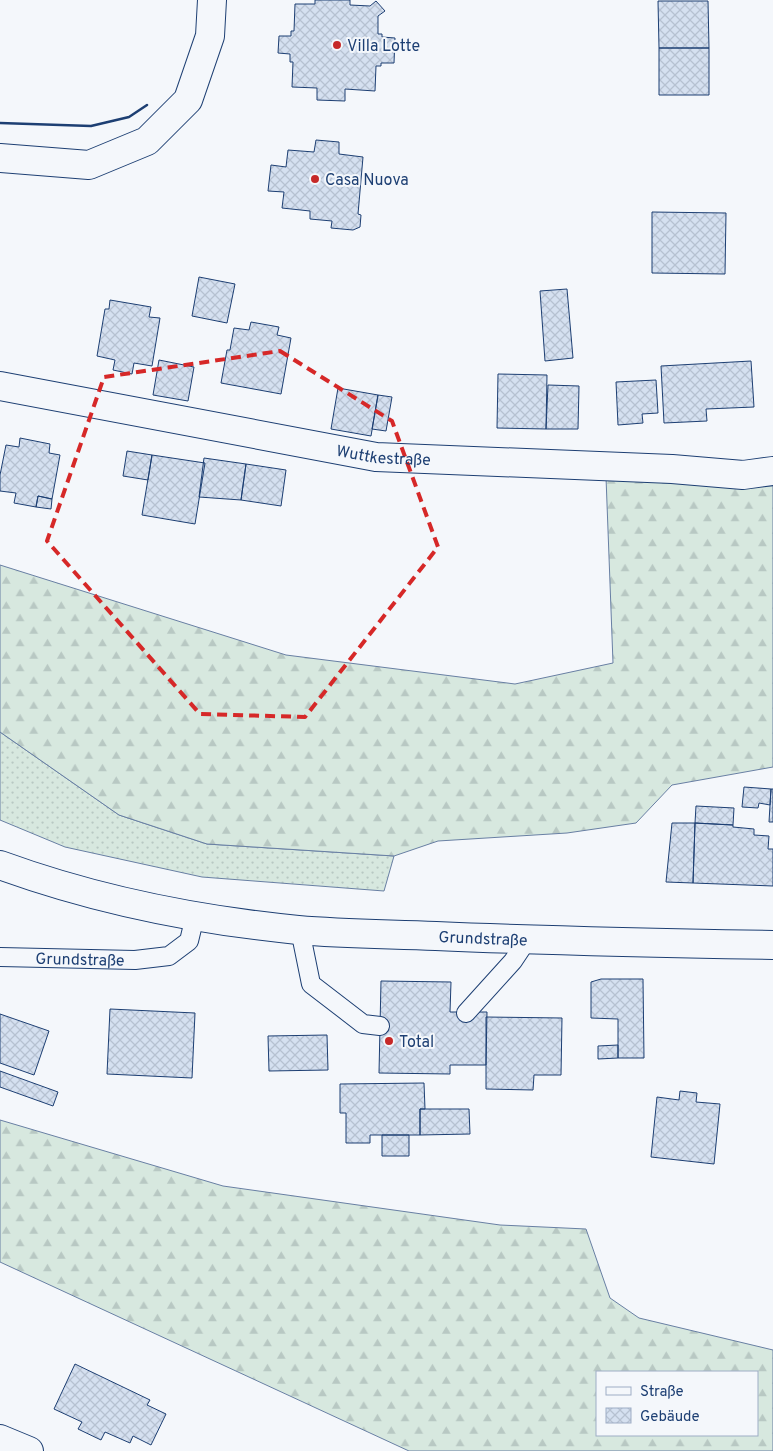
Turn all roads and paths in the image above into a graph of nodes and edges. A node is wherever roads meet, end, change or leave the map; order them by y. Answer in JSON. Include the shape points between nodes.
{"nodes":[{"id":1,"x":212,"y":0,"type":"edge"},
{"id":2,"x":0,"y":158,"type":"edge"},
{"id":3,"x":0,"y":386,"type":"edge"},
{"id":4,"x":773,"y":471,"type":"edge"},
{"id":5,"x":0,"y":865,"type":"edge"},
{"id":6,"x":195,"y":916,"type":"junction"},
{"id":7,"x":300,"y":930,"type":"junction"},
{"id":8,"x":527,"y":940,"type":"junction"},
{"id":9,"x":773,"y":945,"type":"edge"},
{"id":10,"x":0,"y":957,"type":"edge"},
{"id":11,"x":466,"y":1013,"type":"dead end"},
{"id":12,"x":380,"y":1026,"type":"dead end"},
{"id":13,"x":0,"y":1439,"type":"edge"},
{"id":14,"x":29,"y":1451,"type":"edge"}],
"edges":[{"from":1,"to":2,"type":"street","via":[[210,36],[188,100],[147,141],[88,165]]},
{"from":3,"to":4,"type":"street","name":"Wuttkestraße","via":[[376,457],[672,469],[743,475]]},
{"from":5,"to":6,"type":"street","name":"Grundstraße","via":[[122,902]]},
{"from":6,"to":7,"type":"street","name":"Grundstraße"},
{"from":6,"to":10,"type":"lane","name":"Grundstraße","via":[[189,941],[169,956],[136,960]]},
{"from":7,"to":8,"type":"street","name":"Grundstraße"},
{"from":7,"to":12,"type":"lane","via":[[311,984],[363,1024]]},
{"from":8,"to":9,"type":"street","name":"Grundstraße"},
{"from":8,"to":11,"type":"lane","via":[[514,962]]},
{"from":13,"to":14,"type":"street"}]}
